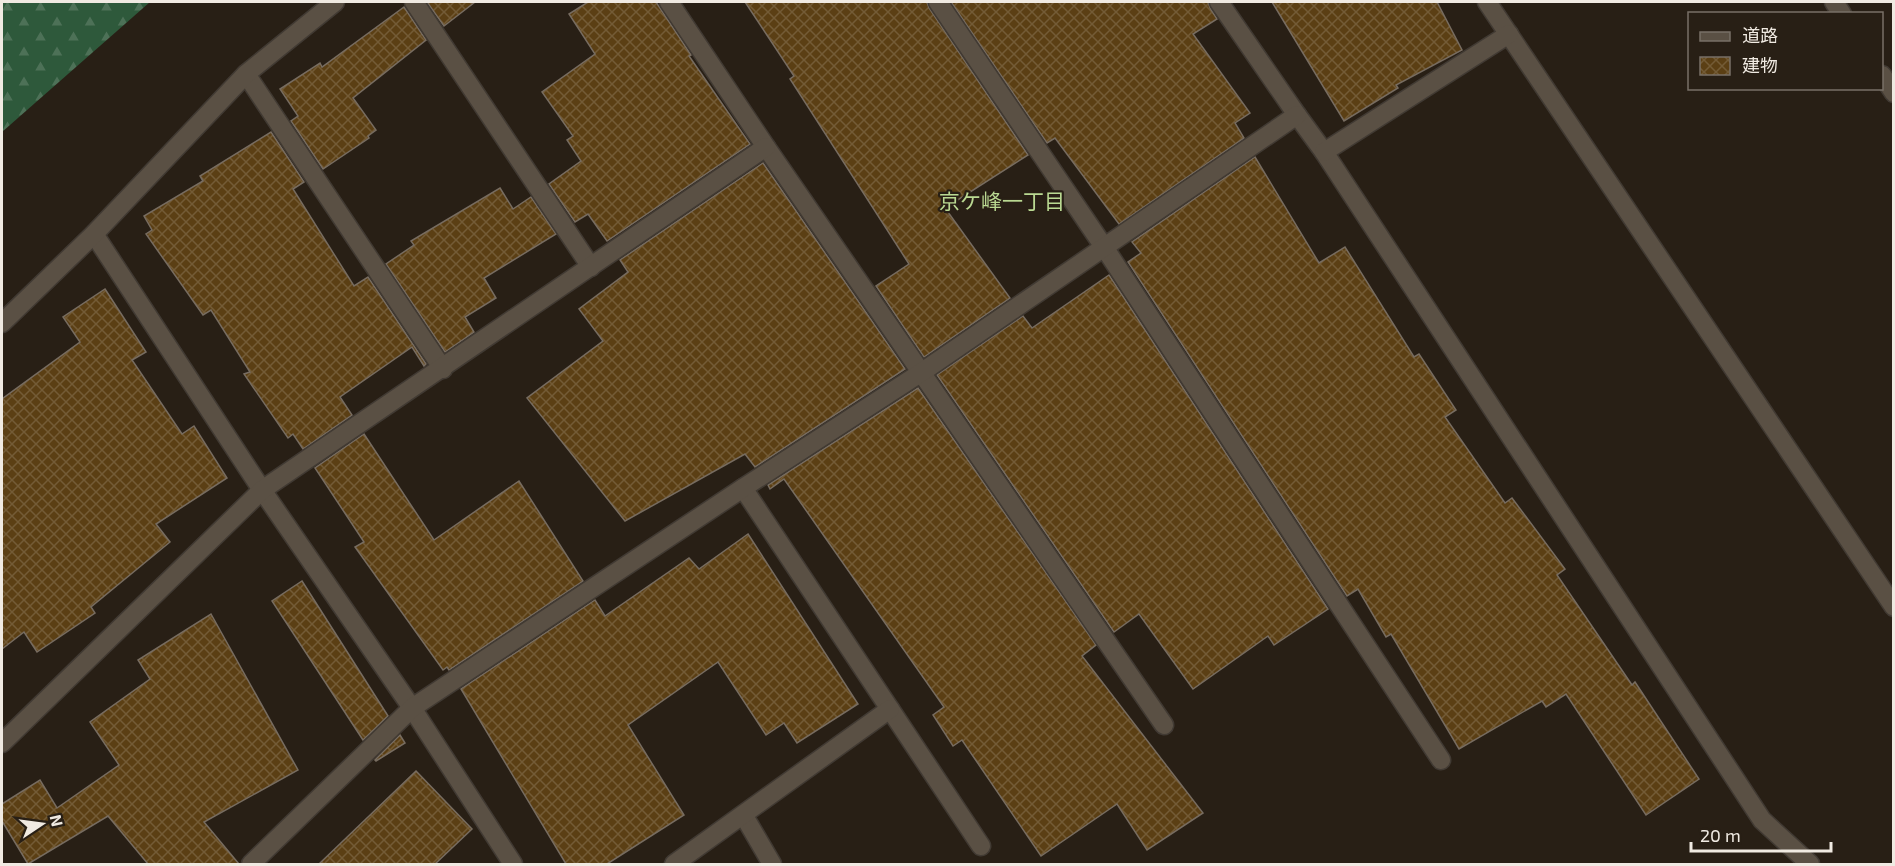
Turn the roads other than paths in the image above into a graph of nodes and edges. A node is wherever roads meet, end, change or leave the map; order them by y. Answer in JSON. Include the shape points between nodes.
{"nodes":[{"id":1,"x":335,"y":2,"type":"edge"},
{"id":2,"x":414,"y":2,"type":"edge"},
{"id":3,"x":669,"y":2,"type":"edge"},
{"id":4,"x":938,"y":2,"type":"edge"},
{"id":5,"x":1219,"y":2,"type":"edge"},
{"id":6,"x":1487,"y":2,"type":"edge"},
{"id":7,"x":1509,"y":34,"type":"junction"},
{"id":8,"x":246,"y":74,"type":"junction"},
{"id":9,"x":1883,"y":78,"type":"edge"},
{"id":10,"x":1893,"y":93,"type":"edge"},
{"id":11,"x":1297,"y":115,"type":"junction"},
{"id":12,"x":766,"y":147,"type":"junction"},
{"id":13,"x":1324,"y":152,"type":"junction"},
{"id":14,"x":94,"y":234,"type":"junction"},
{"id":15,"x":1104,"y":247,"type":"junction"},
{"id":16,"x":591,"y":267,"type":"junction"},
{"id":17,"x":2,"y":323,"type":"edge"},
{"id":18,"x":443,"y":369,"type":"junction"},
{"id":19,"x":922,"y":372,"type":"junction"},
{"id":20,"x":743,"y":488,"type":"junction"},
{"id":21,"x":262,"y":490,"type":"junction"},
{"id":22,"x":1893,"y":607,"type":"edge"},
{"id":23,"x":412,"y":708,"type":"junction"},
{"id":24,"x":890,"y":709,"type":"junction"},
{"id":25,"x":1164,"y":725,"type":"dead end"},
{"id":26,"x":2,"y":743,"type":"edge"},
{"id":27,"x":1441,"y":760,"type":"dead end"},
{"id":28,"x":744,"y":816,"type":"junction"},
{"id":29,"x":981,"y":846,"type":"dead end"},
{"id":30,"x":251,"y":864,"type":"edge"},
{"id":31,"x":513,"y":864,"type":"edge"},
{"id":32,"x":674,"y":864,"type":"edge"},
{"id":33,"x":772,"y":864,"type":"edge"},
{"id":34,"x":1810,"y":864,"type":"edge"}],
"edges":[{"from":1,"to":8,"type":"street"},
{"from":2,"to":16,"type":"street"},
{"from":3,"to":12,"type":"street"},
{"from":4,"to":15,"type":"street"},
{"from":5,"to":11,"type":"street"},
{"from":6,"to":7,"type":"street"},
{"from":7,"to":13,"type":"street"},
{"from":7,"to":22,"type":"street"},
{"from":8,"to":14,"type":"street"},
{"from":8,"to":18,"type":"street"},
{"from":9,"to":10,"type":"street"},
{"from":11,"to":13,"type":"street"},
{"from":11,"to":15,"type":"street"},
{"from":12,"to":16,"type":"street"},
{"from":12,"to":19,"type":"street"},
{"from":13,"to":34,"type":"street","via":[[1762,820]]},
{"from":14,"to":17,"type":"street"},
{"from":14,"to":21,"type":"street"},
{"from":15,"to":19,"type":"street"},
{"from":15,"to":27,"type":"street"},
{"from":16,"to":18,"type":"street"},
{"from":18,"to":21,"type":"street"},
{"from":19,"to":20,"type":"street"},
{"from":19,"to":25,"type":"street"},
{"from":20,"to":23,"type":"street"},
{"from":20,"to":24,"type":"street"},
{"from":21,"to":23,"type":"street"},
{"from":21,"to":26,"type":"street"},
{"from":23,"to":30,"type":"street"},
{"from":23,"to":31,"type":"street"},
{"from":24,"to":28,"type":"street"},
{"from":24,"to":29,"type":"street"},
{"from":28,"to":32,"type":"street"},
{"from":28,"to":33,"type":"street"}]}
